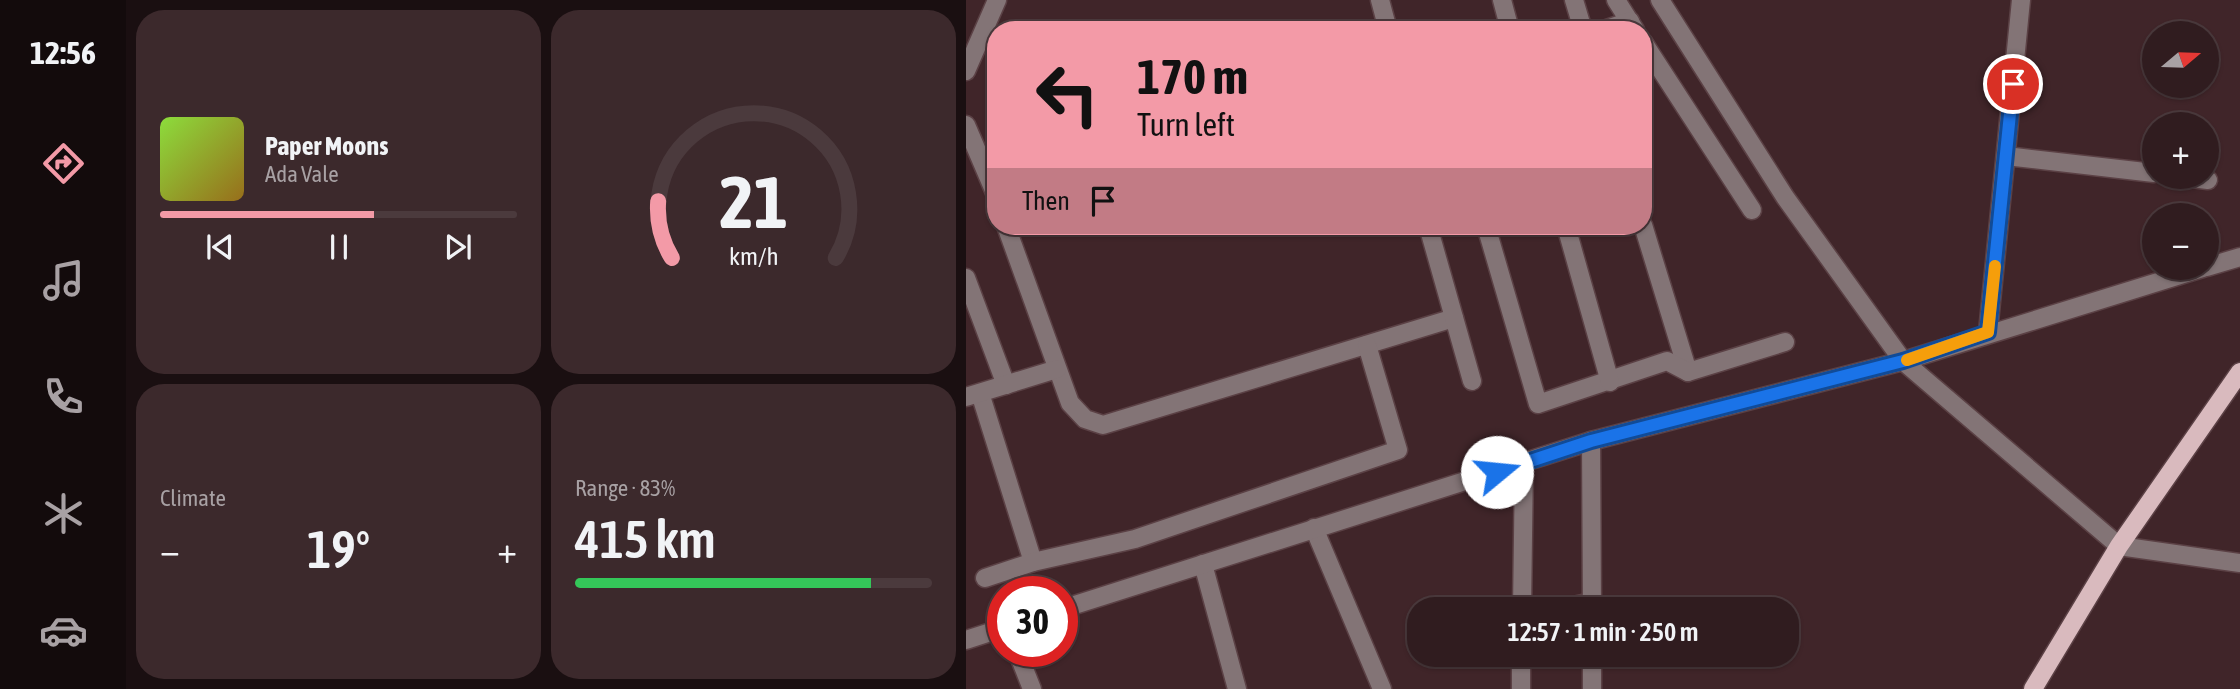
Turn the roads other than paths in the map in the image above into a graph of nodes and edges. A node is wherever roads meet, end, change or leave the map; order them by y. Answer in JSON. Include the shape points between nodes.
{"nodes":[{"id":1,"x":997,"y":0,"type":"edge"},
{"id":2,"x":1380,"y":0,"type":"edge"},
{"id":3,"x":1502,"y":0,"type":"edge"},
{"id":4,"x":1574,"y":0,"type":"edge"},
{"id":5,"x":1616,"y":0,"type":"edge"},
{"id":6,"x":1660,"y":0,"type":"edge"},
{"id":7,"x":2021,"y":0,"type":"edge"},
{"id":8,"x":988,"y":21,"type":"edge"},
{"id":9,"x":1386,"y":21,"type":"edge"},
{"id":10,"x":1508,"y":21,"type":"edge"},
{"id":11,"x":1580,"y":21,"type":"edge"},
{"id":12,"x":1629,"y":21,"type":"edge"},
{"id":13,"x":987,"y":23,"type":"edge"},
{"id":14,"x":1652,"y":56,"type":"edge"},
{"id":15,"x":966,"y":71,"type":"edge"},
{"id":16,"x":966,"y":125,"type":"edge"},
{"id":17,"x":2006,"y":156,"type":"junction"},
{"id":18,"x":2142,"y":172,"type":"edge"},
{"id":19,"x":987,"y":174,"type":"edge"},
{"id":20,"x":1752,"y":211,"type":"dead end"},
{"id":21,"x":1009,"y":235,"type":"edge"},
{"id":22,"x":1431,"y":235,"type":"edge"},
{"id":23,"x":1489,"y":235,"type":"edge"},
{"id":24,"x":1569,"y":235,"type":"edge"},
{"id":25,"x":1646,"y":235,"type":"edge"},
{"id":26,"x":2240,"y":257,"type":"edge"},
{"id":27,"x":2219,"y":263,"type":"edge"},
{"id":28,"x":966,"y":278,"type":"edge"},
{"id":29,"x":2162,"y":280,"type":"edge"},
{"id":30,"x":1454,"y":318,"type":"junction"},
{"id":31,"x":1988,"y":332,"type":"junction"},
{"id":32,"x":1785,"y":342,"type":"dead end"},
{"id":33,"x":1367,"y":345,"type":"junction"},
{"id":34,"x":1903,"y":361,"type":"junction"},
{"id":35,"x":1057,"y":369,"type":"junction"},
{"id":36,"x":1688,"y":372,"type":"junction"},
{"id":37,"x":2240,"y":372,"type":"edge"},
{"id":38,"x":1472,"y":381,"type":"dead end"},
{"id":39,"x":1610,"y":382,"type":"junction"},
{"id":40,"x":1006,"y":384,"type":"junction"},
{"id":41,"x":973,"y":395,"type":"edge"},
{"id":42,"x":1591,"y":441,"type":"junction"},
{"id":43,"x":1524,"y":464,"type":"junction"},
{"id":44,"x":1314,"y":528,"type":"junction"},
{"id":45,"x":2119,"y":546,"type":"junction"},
{"id":46,"x":1033,"y":562,"type":"junction"},
{"id":47,"x":2240,"y":563,"type":"edge"},
{"id":48,"x":1203,"y":564,"type":"junction"},
{"id":49,"x":985,"y":578,"type":"dead end"},
{"id":50,"x":1522,"y":597,"type":"edge"},
{"id":51,"x":1592,"y":597,"type":"edge"},
{"id":52,"x":1078,"y":604,"type":"edge"},
{"id":53,"x":987,"y":633,"type":"edge"},
{"id":54,"x":966,"y":640,"type":"edge"},
{"id":55,"x":1023,"y":667,"type":"edge"},
{"id":56,"x":1521,"y":667,"type":"edge"},
{"id":57,"x":1592,"y":667,"type":"edge"},
{"id":58,"x":1032,"y":689,"type":"edge"},
{"id":59,"x":1237,"y":689,"type":"edge"},
{"id":60,"x":1382,"y":689,"type":"edge"},
{"id":61,"x":1521,"y":689,"type":"edge"},
{"id":62,"x":1592,"y":689,"type":"edge"},
{"id":63,"x":2033,"y":689,"type":"edge"}],
"edges":[{"from":1,"to":8,"type":"street"},
{"from":2,"to":9,"type":"street"},
{"from":3,"to":10,"type":"street"},
{"from":4,"to":11,"type":"street"},
{"from":5,"to":12,"type":"street"},
{"from":6,"to":34,"type":"street","via":[[1785,197]]},
{"from":7,"to":17,"type":"street"},
{"from":13,"to":15,"type":"street"},
{"from":14,"to":20,"type":"street"},
{"from":16,"to":19,"type":"street"},
{"from":17,"to":18,"type":"street"},
{"from":17,"to":31,"type":"street"},
{"from":21,"to":35,"type":"street"},
{"from":22,"to":30,"type":"street"},
{"from":23,"to":39,"type":"street","via":[[1538,404]]},
{"from":24,"to":39,"type":"street"},
{"from":25,"to":36,"type":"street"},
{"from":26,"to":27,"type":"street"},
{"from":28,"to":40,"type":"street"},
{"from":29,"to":31,"type":"street"},
{"from":30,"to":33,"type":"street"},
{"from":30,"to":38,"type":"street"},
{"from":31,"to":34,"type":"street"},
{"from":32,"to":36,"type":"street"},
{"from":33,"to":35,"type":"street","via":[[1104,425],[1085,419],[1070,403]]},
{"from":33,"to":46,"type":"street","via":[[1398,450],[1135,539]]},
{"from":34,"to":42,"type":"street"},
{"from":34,"to":45,"type":"street"},
{"from":35,"to":40,"type":"street"},
{"from":36,"to":39,"type":"street","via":[[1667,361]]},
{"from":37,"to":45,"type":"main road"},
{"from":40,"to":41,"type":"street"},
{"from":41,"to":46,"type":"street"},
{"from":42,"to":43,"type":"street"},
{"from":42,"to":51,"type":"street"},
{"from":43,"to":44,"type":"street"},
{"from":43,"to":50,"type":"street"},
{"from":44,"to":48,"type":"street"},
{"from":44,"to":60,"type":"street"},
{"from":45,"to":47,"type":"street"},
{"from":45,"to":63,"type":"main road"},
{"from":46,"to":49,"type":"street"},
{"from":48,"to":52,"type":"street"},
{"from":48,"to":59,"type":"street"},
{"from":53,"to":54,"type":"street"},
{"from":55,"to":58,"type":"street"},
{"from":56,"to":61,"type":"street"},
{"from":57,"to":62,"type":"street"}]}
